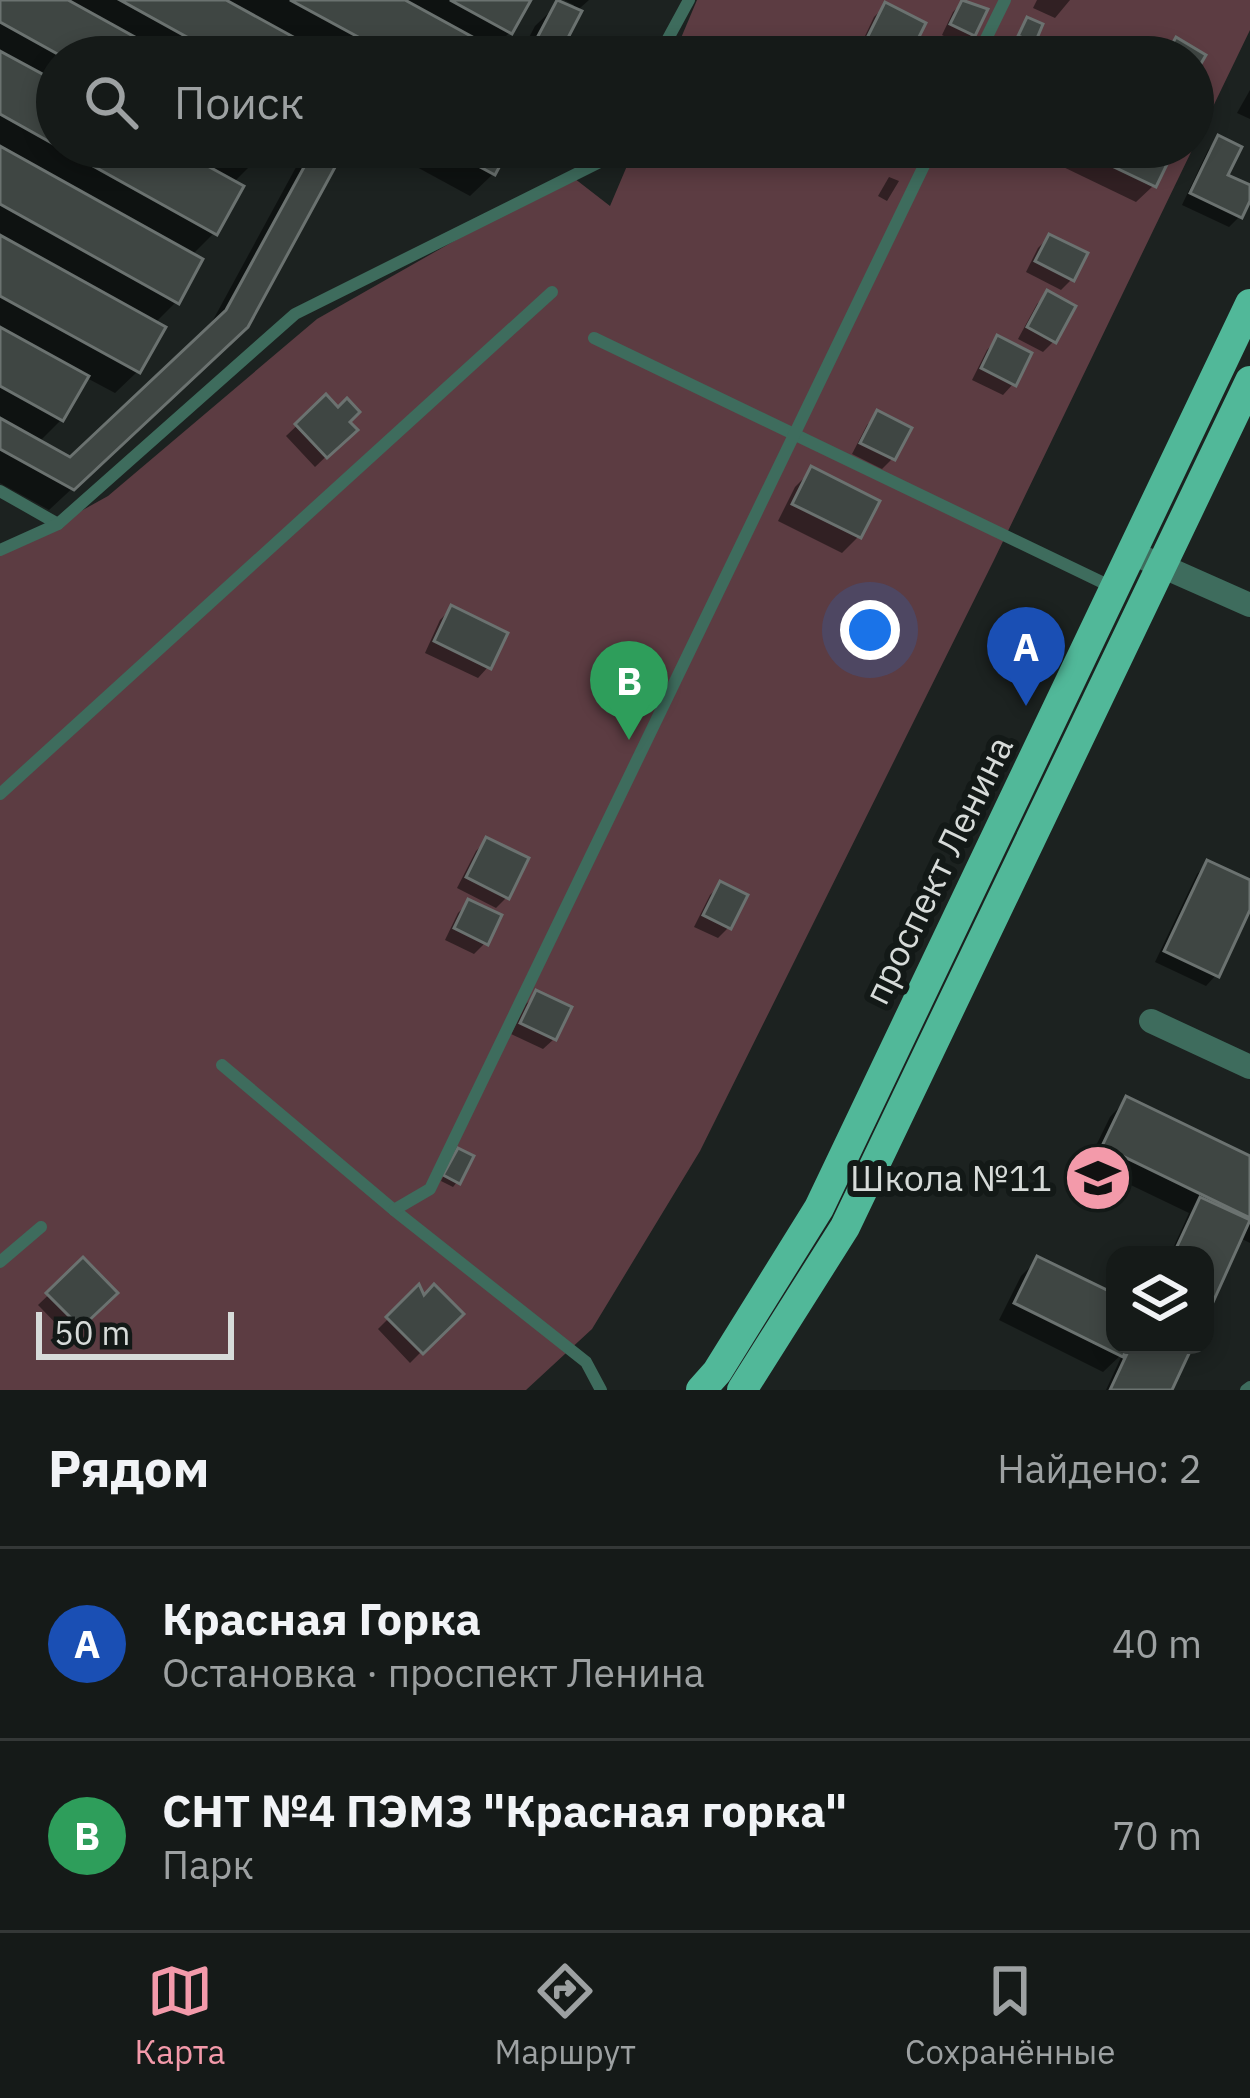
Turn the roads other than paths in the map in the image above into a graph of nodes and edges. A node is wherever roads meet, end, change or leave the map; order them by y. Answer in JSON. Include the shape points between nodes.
{"nodes":[{"id":1,"x":689,"y":0,"type":"edge"},
{"id":2,"x":1005,"y":0,"type":"edge"},
{"id":3,"x":669,"y":36,"type":"edge"},
{"id":4,"x":987,"y":36,"type":"edge"},
{"id":5,"x":588,"y":168,"type":"edge"},
{"id":6,"x":923,"y":168,"type":"edge"},
{"id":7,"x":552,"y":292,"type":"dead end"},
{"id":8,"x":1250,"y":304,"type":"edge"},
{"id":9,"x":594,"y":338,"type":"dead end"},
{"id":10,"x":1250,"y":381,"type":"edge"},
{"id":11,"x":793,"y":432,"type":"junction"},
{"id":12,"x":0,"y":491,"type":"edge"},
{"id":13,"x":58,"y":524,"type":"junction"},
{"id":14,"x":0,"y":550,"type":"edge"},
{"id":15,"x":1133,"y":553,"type":"junction"},
{"id":16,"x":1164,"y":566,"type":"junction"},
{"id":17,"x":1115,"y":589,"type":"junction"},
{"id":18,"x":1250,"y":605,"type":"edge"},
{"id":19,"x":0,"y":794,"type":"edge"},
{"id":20,"x":1151,"y":1021,"type":"dead end"},
{"id":21,"x":222,"y":1065,"type":"dead end"},
{"id":22,"x":1250,"y":1067,"type":"edge"},
{"id":23,"x":394,"y":1210,"type":"junction"},
{"id":24,"x":41,"y":1227,"type":"dead end"},
{"id":25,"x":0,"y":1262,"type":"edge"},
{"id":26,"x":601,"y":1390,"type":"edge"},
{"id":27,"x":701,"y":1390,"type":"edge"},
{"id":28,"x":742,"y":1390,"type":"edge"}],
"edges":[{"from":1,"to":3,"type":"lane"},
{"from":2,"to":4,"type":"lane"},
{"from":5,"to":13,"type":"lane","via":[[295,314]]},
{"from":6,"to":11,"type":"lane"},
{"from":7,"to":19,"type":"lane"},
{"from":8,"to":15,"type":"main road","name":"проспект Ленина"},
{"from":9,"to":11,"type":"lane"},
{"from":10,"to":16,"type":"main road","name":"проспект Ленина"},
{"from":11,"to":17,"type":"lane"},
{"from":11,"to":23,"type":"lane","via":[[430,1189]]},
{"from":12,"to":13,"type":"lane"},
{"from":13,"to":14,"type":"lane"},
{"from":15,"to":16,"type":"street"},
{"from":15,"to":17,"type":"main road","name":"проспект Ленина"},
{"from":16,"to":18,"type":"street"},
{"from":16,"to":28,"type":"main road","name":"проспект Ленина","via":[[845,1227]]},
{"from":17,"to":27,"type":"main road","name":"проспект Ленина","via":[[819,1208]]},
{"from":20,"to":22,"type":"street"},
{"from":21,"to":23,"type":"lane"},
{"from":23,"to":26,"type":"lane","via":[[586,1362]]},
{"from":24,"to":25,"type":"lane"}]}
